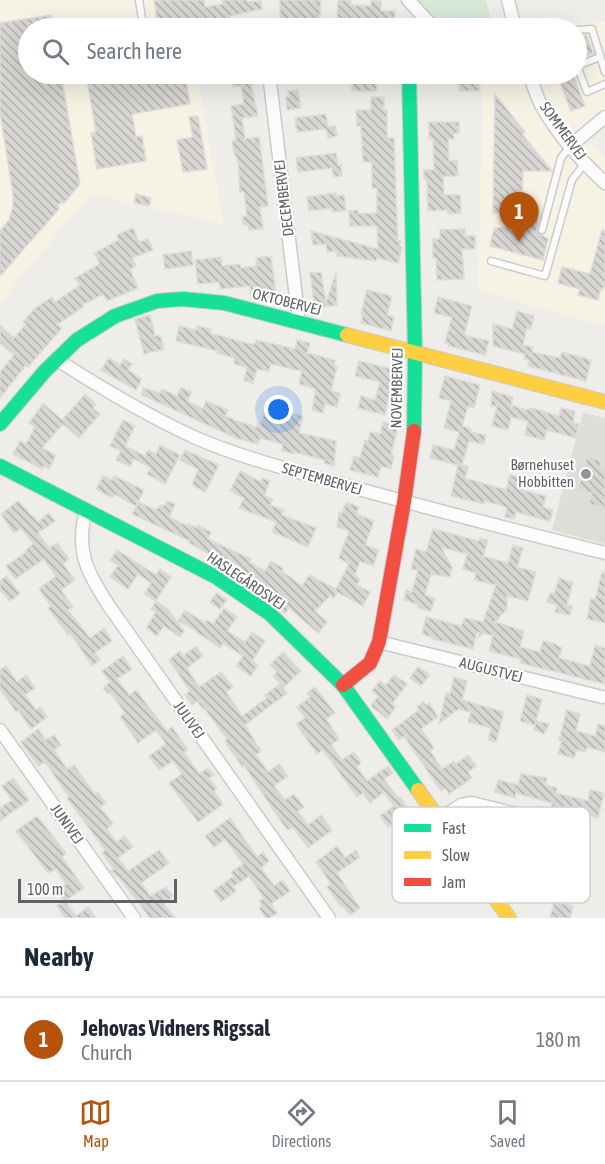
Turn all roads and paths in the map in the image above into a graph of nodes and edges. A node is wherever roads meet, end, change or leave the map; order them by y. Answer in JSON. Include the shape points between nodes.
{"nodes":[{"id":1,"x":139,"y":0,"type":"edge"},
{"id":2,"x":408,"y":0,"type":"edge"},
{"id":3,"x":508,"y":0,"type":"edge"},
{"id":4,"x":142,"y":18,"type":"edge"},
{"id":5,"x":425,"y":18,"type":"edge"},
{"id":6,"x":512,"y":18,"type":"edge"},
{"id":7,"x":587,"y":29,"type":"edge"},
{"id":8,"x":600,"y":57,"type":"junction"},
{"id":9,"x":587,"y":62,"type":"edge"},
{"id":10,"x":605,"y":72,"type":"edge"},
{"id":11,"x":269,"y":84,"type":"edge"},
{"id":12,"x":409,"y":84,"type":"edge"},
{"id":13,"x":533,"y":84,"type":"edge"},
{"id":14,"x":584,"y":84,"type":"edge"},
{"id":15,"x":605,"y":84,"type":"edge"},
{"id":16,"x":605,"y":117,"type":"edge"},
{"id":17,"x":570,"y":146,"type":"junction"},
{"id":18,"x":585,"y":163,"type":"junction"},
{"id":19,"x":605,"y":183,"type":"edge"},
{"id":20,"x":542,"y":230,"type":"dead end"},
{"id":21,"x":491,"y":261,"type":"dead end"},
{"id":22,"x":299,"y":322,"type":"junction"},
{"id":23,"x":415,"y":352,"type":"junction"},
{"id":24,"x":56,"y":360,"type":"junction"},
{"id":25,"x":605,"y":402,"type":"edge"},
{"id":26,"x":0,"y":424,"type":"edge"},
{"id":27,"x":0,"y":466,"type":"edge"},
{"id":28,"x":404,"y":502,"type":"junction"},
{"id":29,"x":86,"y":510,"type":"junction"},
{"id":30,"x":605,"y":553,"type":"edge"},
{"id":31,"x":379,"y":642,"type":"junction"},
{"id":32,"x":343,"y":685,"type":"junction"},
{"id":33,"x":602,"y":697,"type":"dead end"},
{"id":34,"x":0,"y":730,"type":"edge"},
{"id":35,"x":431,"y":807,"type":"edge"},
{"id":36,"x":458,"y":807,"type":"edge"},
{"id":37,"x":488,"y":807,"type":"edge"},
{"id":38,"x":499,"y":903,"type":"edge"},
{"id":39,"x":134,"y":918,"type":"edge"},
{"id":40,"x":329,"y":918,"type":"edge"},
{"id":41,"x":509,"y":918,"type":"edge"}],
"edges":[{"from":1,"to":4,"type":"lane"},
{"from":2,"to":5,"type":"street"},
{"from":3,"to":6,"type":"street"},
{"from":7,"to":8,"type":"lane","via":[[592,29]]},
{"from":8,"to":9,"type":"lane"},
{"from":8,"to":10,"type":"lane"},
{"from":11,"to":22,"type":"street","name":"DECEMBERVEJ"},
{"from":12,"to":23,"type":"street","name":"NOVEMBERVEJ"},
{"from":13,"to":17,"type":"street","name":"SOMMERVEJ","via":[[541,105]]},
{"from":14,"to":15,"type":"lane","via":[[587,92]]},
{"from":16,"to":17,"type":"street"},
{"from":17,"to":18,"type":"street","name":"SOMMERVEJ"},
{"from":17,"to":20,"type":"lane","via":[[561,158]]},
{"from":18,"to":19,"type":"street","name":"SOMMERVEJ"},
{"from":18,"to":21,"type":"lane","via":[[572,180],[545,276]]},
{"from":22,"to":23,"type":"street","name":"OKTOBERVEJ"},
{"from":22,"to":24,"type":"street","name":"OKTOBERVEJ","via":[[224,303],[169,299],[102,321],[69,345]]},
{"from":23,"to":25,"type":"street","name":"OKTOBERVEJ"},
{"from":23,"to":28,"type":"street","name":"NOVEMBERVEJ","via":[[414,431]]},
{"from":24,"to":26,"type":"street","name":"OKTOBERVEJ"},
{"from":24,"to":28,"type":"street","name":"SEPTEMBERVEJ","via":[[119,399],[196,438],[260,461]]},
{"from":27,"to":29,"type":"street","name":"HASLEGÅRDSVEJ"},
{"from":28,"to":30,"type":"street","name":"SEPTEMBERVEJ"},
{"from":28,"to":31,"type":"street","name":"NOVEMBERVEJ"},
{"from":29,"to":32,"type":"street","name":"HASLEGÅRDSVEJ","via":[[216,577],[270,614]]},
{"from":29,"to":40,"type":"street","name":"JULIVEJ","via":[[80,540],[95,584]]},
{"from":31,"to":32,"type":"street","name":"NOVEMBERVEJ","via":[[370,663]]},
{"from":31,"to":33,"type":"street","name":"AUGUSTVEJ"},
{"from":32,"to":35,"type":"street","name":"HASLEGÅRDSVEJ"},
{"from":34,"to":39,"type":"street","name":"JUNIVEJ"},
{"from":36,"to":37,"type":"street","via":[[472,803]]},
{"from":38,"to":41,"type":"street","name":"HASLEGÅRDSVEJ"}]}
